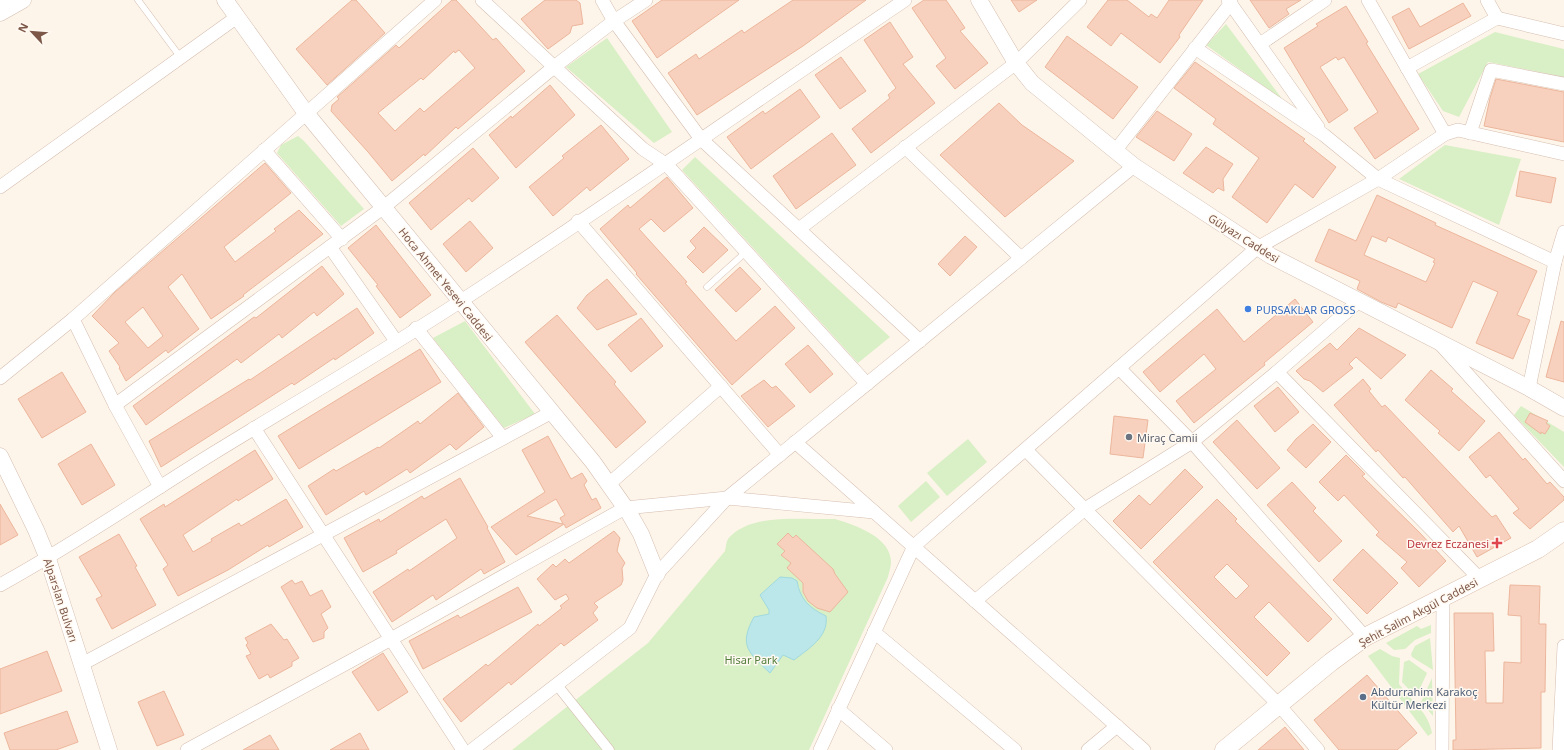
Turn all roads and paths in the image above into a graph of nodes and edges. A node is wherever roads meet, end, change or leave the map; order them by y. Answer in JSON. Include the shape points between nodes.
{"nodes":[{"id":1,"x":23,"y":0,"type":"edge"},
{"id":2,"x":138,"y":0,"type":"edge"},
{"id":3,"x":225,"y":0,"type":"edge"},
{"id":4,"x":435,"y":0,"type":"edge"},
{"id":5,"x":482,"y":0,"type":"edge"},
{"id":6,"x":602,"y":0,"type":"edge"},
{"id":7,"x":646,"y":0,"type":"edge"},
{"id":8,"x":905,"y":0,"type":"edge"},
{"id":9,"x":979,"y":0,"type":"edge"},
{"id":10,"x":1080,"y":0,"type":"edge"},
{"id":11,"x":1325,"y":0,"type":"edge"},
{"id":12,"x":1368,"y":0,"type":"edge"},
{"id":13,"x":1487,"y":0,"type":"edge"},
{"id":14,"x":1229,"y":2,"type":"edge"},
{"id":15,"x":2,"y":8,"type":"edge"},
{"id":16,"x":237,"y":18,"type":"junction"},
{"id":17,"x":1496,"y":18,"type":"junction"},
{"id":18,"x":614,"y":21,"type":"junction"},
{"id":19,"x":1564,"y":34,"type":"edge"},
{"id":20,"x":1260,"y":44,"type":"junction"},
{"id":21,"x":1195,"y":48,"type":"junction"},
{"id":22,"x":181,"y":58,"type":"junction"},
{"id":23,"x":1016,"y":63,"type":"junction"},
{"id":24,"x":554,"y":67,"type":"junction"},
{"id":25,"x":1407,"y":68,"type":"junction"},
{"id":26,"x":1564,"y":84,"type":"edge"},
{"id":27,"x":306,"y":113,"type":"junction"},
{"id":28,"x":1470,"y":133,"type":"junction"},
{"id":29,"x":1445,"y":134,"type":"junction"},
{"id":30,"x":1324,"y":135,"type":"junction"},
{"id":31,"x":701,"y":139,"type":"junction"},
{"id":32,"x":906,"y":147,"type":"junction"},
{"id":33,"x":264,"y":150,"type":"junction"},
{"id":34,"x":1115,"y":151,"type":"junction"},
{"id":35,"x":1564,"y":154,"type":"edge"},
{"id":36,"x":667,"y":165,"type":"junction"},
{"id":37,"x":1134,"y":166,"type":"junction"},
{"id":38,"x":1378,"y":179,"type":"junction"},
{"id":39,"x":0,"y":187,"type":"edge"},
{"id":40,"x":384,"y":207,"type":"junction"},
{"id":41,"x":578,"y":221,"type":"junction"},
{"id":42,"x":799,"y":229,"type":"junction"},
{"id":43,"x":1564,"y":232,"type":"edge"},
{"id":44,"x":342,"y":239,"type":"junction"},
{"id":45,"x":330,"y":247,"type":"junction"},
{"id":46,"x":1257,"y":248,"type":"junction"},
{"id":47,"x":746,"y":252,"type":"junction"},
{"id":48,"x":1020,"y":258,"type":"junction"},
{"id":49,"x":1555,"y":262,"type":"junction"},
{"id":50,"x":708,"y":287,"type":"dead end"},
{"id":51,"x":1359,"y":301,"type":"junction"},
{"id":52,"x":460,"y":302,"type":"junction"},
{"id":53,"x":73,"y":319,"type":"junction"},
{"id":54,"x":416,"y":328,"type":"junction"},
{"id":55,"x":396,"y":341,"type":"junction"},
{"id":56,"x":920,"y":341,"type":"junction"},
{"id":57,"x":1437,"y":341,"type":"junction"},
{"id":58,"x":1119,"y":368,"type":"junction"},
{"id":59,"x":1277,"y":372,"type":"junction"},
{"id":60,"x":0,"y":378,"type":"edge"},
{"id":61,"x":867,"y":384,"type":"junction"},
{"id":62,"x":721,"y":386,"type":"junction"},
{"id":63,"x":1529,"y":388,"type":"junction"},
{"id":64,"x":115,"y":405,"type":"junction"},
{"id":65,"x":1564,"y":408,"type":"edge"},
{"id":66,"x":552,"y":412,"type":"junction"},
{"id":67,"x":254,"y":428,"type":"junction"},
{"id":68,"x":503,"y":438,"type":"junction"},
{"id":69,"x":795,"y":442,"type":"junction"},
{"id":70,"x":1192,"y":442,"type":"junction"},
{"id":71,"x":1026,"y":450,"type":"junction"},
{"id":72,"x":780,"y":455,"type":"junction"},
{"id":73,"x":0,"y":456,"type":"edge"},
{"id":74,"x":1564,"y":481,"type":"edge"},
{"id":75,"x":609,"y":484,"type":"junction"},
{"id":76,"x":160,"y":487,"type":"junction"},
{"id":77,"x":727,"y":498,"type":"junction"},
{"id":78,"x":625,"y":508,"type":"junction"},
{"id":79,"x":1085,"y":509,"type":"junction"},
{"id":80,"x":874,"y":512,"type":"junction"},
{"id":81,"x":1564,"y":531,"type":"edge"},
{"id":82,"x":323,"y":534,"type":"junction"},
{"id":83,"x":914,"y":546,"type":"junction"},
{"id":84,"x":48,"y":559,"type":"junction"},
{"id":85,"x":658,"y":574,"type":"junction"},
{"id":86,"x":1480,"y":579,"type":"junction"},
{"id":87,"x":0,"y":585,"type":"edge"},
{"id":88,"x":1444,"y":598,"type":"junction"},
{"id":89,"x":974,"y":601,"type":"junction"},
{"id":90,"x":874,"y":632,"type":"junction"},
{"id":91,"x":1365,"y":637,"type":"junction"},
{"id":92,"x":391,"y":639,"type":"junction"},
{"id":93,"x":1564,"y":646,"type":"edge"},
{"id":94,"x":82,"y":664,"type":"junction"},
{"id":95,"x":557,"y":685,"type":"junction"},
{"id":96,"x":1279,"y":705,"type":"junction"},
{"id":97,"x":838,"y":709,"type":"junction"},
{"id":98,"x":1117,"y":726,"type":"junction"},
{"id":99,"x":109,"y":750,"type":"edge"},
{"id":100,"x":187,"y":750,"type":"edge"},
{"id":101,"x":463,"y":750,"type":"edge"},
{"id":102,"x":472,"y":750,"type":"edge"},
{"id":103,"x":609,"y":750,"type":"edge"},
{"id":104,"x":820,"y":750,"type":"edge"},
{"id":105,"x":886,"y":750,"type":"edge"},
{"id":106,"x":1016,"y":750,"type":"edge"},
{"id":107,"x":1088,"y":750,"type":"edge"},
{"id":108,"x":1144,"y":750,"type":"edge"},
{"id":109,"x":1224,"y":750,"type":"edge"},
{"id":110,"x":1318,"y":750,"type":"edge"},
{"id":111,"x":1442,"y":750,"type":"edge"},
{"id":112,"x":1559,"y":750,"type":"edge"}],
"edges":[{"from":1,"to":15,"type":"street"},
{"from":2,"to":22,"type":"lane"},
{"from":3,"to":16,"type":"street","name":"Hoca Ahmet Yesevi Caddesi"},
{"from":4,"to":27,"type":"street"},
{"from":5,"to":24,"type":"street"},
{"from":6,"to":18,"type":"street"},
{"from":7,"to":18,"type":"street"},
{"from":8,"to":31,"type":"street"},
{"from":9,"to":23,"type":"street","name":"Gülyazı Caddesi"},
{"from":10,"to":23,"type":"street"},
{"from":11,"to":20,"type":"street"},
{"from":12,"to":25,"type":"street"},
{"from":13,"to":17,"type":"street"},
{"from":14,"to":20,"type":"street"},
{"from":14,"to":21,"type":"street"},
{"from":16,"to":22,"type":"street"},
{"from":16,"to":27,"type":"street","name":"Hoca Ahmet Yesevi Caddesi"},
{"from":17,"to":19,"type":"street"},
{"from":17,"to":25,"type":"street"},
{"from":18,"to":24,"type":"street"},
{"from":18,"to":31,"type":"street"},
{"from":20,"to":30,"type":"street"},
{"from":21,"to":30,"type":"street"},
{"from":21,"to":34,"type":"street"},
{"from":22,"to":39,"type":"street"},
{"from":23,"to":32,"type":"street"},
{"from":23,"to":34,"type":"street","name":"Gülyazı Caddesi","via":[[1032,83]]},
{"from":24,"to":36,"type":"street","via":[[643,148]]},
{"from":24,"to":40,"type":"street"},
{"from":25,"to":29,"type":"street"},
{"from":26,"to":28,"type":"street","via":[[1491,70]]},
{"from":27,"to":33,"type":"street"},
{"from":27,"to":40,"type":"street","name":"Hoca Ahmet Yesevi Caddesi"},
{"from":28,"to":29,"type":"street","via":[[1458,130]]},
{"from":28,"to":35,"type":"street"},
{"from":29,"to":38,"type":"street"},
{"from":30,"to":38,"type":"street"},
{"from":31,"to":36,"type":"street"},
{"from":31,"to":42,"type":"street"},
{"from":32,"to":42,"type":"street"},
{"from":32,"to":48,"type":"street"},
{"from":33,"to":44,"type":"street"},
{"from":33,"to":53,"type":"street"},
{"from":34,"to":37,"type":"street","name":"Gülyazı Caddesi"},
{"from":36,"to":41,"type":"street"},
{"from":36,"to":47,"type":"street"},
{"from":37,"to":46,"type":"street","name":"Gülyazı Caddesi"},
{"from":37,"to":48,"type":"street"},
{"from":38,"to":46,"type":"street"},
{"from":38,"to":49,"type":"street"},
{"from":40,"to":44,"type":"street"},
{"from":40,"to":52,"type":"street","name":"Hoca Ahmet Yesevi Caddesi"},
{"from":41,"to":52,"type":"street"},
{"from":41,"to":62,"type":"street"},
{"from":42,"to":56,"type":"street"},
{"from":43,"to":49,"type":"street"},
{"from":44,"to":45,"type":"street"},
{"from":45,"to":55,"type":"street"},
{"from":45,"to":64,"type":"street"},
{"from":46,"to":51,"type":"street","name":"Gülyazı Caddesi"},
{"from":46,"to":58,"type":"street"},
{"from":47,"to":50,"type":"lane"},
{"from":47,"to":61,"type":"street"},
{"from":48,"to":56,"type":"street"},
{"from":49,"to":63,"type":"street"},
{"from":51,"to":57,"type":"street","name":"Gülyazı Caddesi"},
{"from":51,"to":59,"type":"street"},
{"from":52,"to":54,"type":"street"},
{"from":52,"to":66,"type":"street","name":"Hoca Ahmet Yesevi Caddesi"},
{"from":53,"to":60,"type":"street"},
{"from":53,"to":64,"type":"street"},
{"from":54,"to":55,"type":"street"},
{"from":54,"to":68,"type":"street"},
{"from":55,"to":67,"type":"street"},
{"from":56,"to":61,"type":"street"},
{"from":57,"to":63,"type":"street","name":"Gülyazı Caddesi"},
{"from":57,"to":74,"type":"street"},
{"from":58,"to":70,"type":"street"},
{"from":58,"to":71,"type":"street"},
{"from":59,"to":70,"type":"street"},
{"from":59,"to":86,"type":"street"},
{"from":61,"to":69,"type":"street"},
{"from":62,"to":72,"type":"street"},
{"from":62,"to":75,"type":"street"},
{"from":63,"to":65,"type":"street","name":"Gülyazı Caddesi"},
{"from":64,"to":76,"type":"street"},
{"from":66,"to":68,"type":"street"},
{"from":66,"to":75,"type":"street","name":"Hoca Ahmet Yesevi Caddesi"},
{"from":67,"to":76,"type":"street"},
{"from":67,"to":82,"type":"street"},
{"from":68,"to":82,"type":"street"},
{"from":69,"to":72,"type":"street"},
{"from":69,"to":80,"type":"street"},
{"from":70,"to":79,"type":"street"},
{"from":70,"to":91,"type":"street"},
{"from":71,"to":79,"type":"street"},
{"from":71,"to":83,"type":"street"},
{"from":72,"to":77,"type":"street"},
{"from":73,"to":84,"type":"street","name":"Alparslan Bulvarı"},
{"from":75,"to":78,"type":"street","name":"Hoca Ahmet Yesevi Caddesi"},
{"from":76,"to":84,"type":"street"},
{"from":77,"to":78,"type":"street"},
{"from":77,"to":80,"type":"street"},
{"from":77,"to":85,"type":"street"},
{"from":78,"to":85,"type":"street","name":"Hoca Ahmet Yesevi Caddesi","via":[[641,534]]},
{"from":78,"to":92,"type":"street"},
{"from":79,"to":89,"type":"street"},
{"from":79,"to":96,"type":"street"},
{"from":80,"to":83,"type":"street"},
{"from":81,"to":86,"type":"main road","name":"Şehit Salim Akgül Caddesi","via":[[1538,549]]},
{"from":82,"to":92,"type":"street"},
{"from":82,"to":94,"type":"street"},
{"from":83,"to":89,"type":"street"},
{"from":83,"to":90,"type":"street"},
{"from":84,"to":87,"type":"street"},
{"from":84,"to":94,"type":"street","name":"Alparslan Bulvarı"},
{"from":85,"to":95,"type":"street","via":[[630,628]]},
{"from":86,"to":88,"type":"main road","name":"Şehit Salim Akgül Caddesi"},
{"from":88,"to":91,"type":"main road","name":"Şehit Salim Akgül Caddesi"},
{"from":88,"to":111,"type":"street"},
{"from":89,"to":98,"type":"street"},
{"from":90,"to":97,"type":"street"},
{"from":90,"to":106,"type":"street"},
{"from":91,"to":96,"type":"main road","name":"Şehit Salim Akgül Caddesi"},
{"from":92,"to":100,"type":"street"},
{"from":92,"to":101,"type":"street"},
{"from":93,"to":112,"type":"street"},
{"from":94,"to":99,"type":"street","name":"Alparslan Bulvarı"},
{"from":95,"to":102,"type":"street"},
{"from":95,"to":103,"type":"street"},
{"from":96,"to":109,"type":"main road","name":"Şehit Salim Akgül Caddesi"},
{"from":96,"to":110,"type":"street"},
{"from":97,"to":104,"type":"street"},
{"from":97,"to":105,"type":"street"},
{"from":98,"to":107,"type":"street"},
{"from":98,"to":108,"type":"street"}]}
